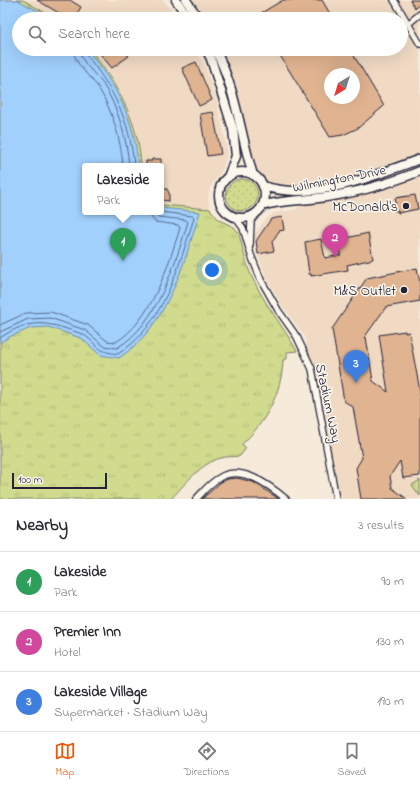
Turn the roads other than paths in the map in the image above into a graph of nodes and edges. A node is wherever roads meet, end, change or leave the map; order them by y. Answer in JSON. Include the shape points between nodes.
{"nodes":[{"id":1,"x":176,"y":0,"type":"edge"},
{"id":2,"x":186,"y":0,"type":"edge"},
{"id":3,"x":394,"y":0,"type":"edge"},
{"id":4,"x":184,"y":12,"type":"edge"},
{"id":5,"x":194,"y":12,"type":"edge"},
{"id":6,"x":401,"y":12,"type":"edge"},
{"id":7,"x":420,"y":14,"type":"edge"},
{"id":8,"x":408,"y":24,"type":"joint"},
{"id":9,"x":420,"y":44,"type":"edge"},
{"id":10,"x":210,"y":56,"type":"edge"},
{"id":11,"x":218,"y":56,"type":"edge"},
{"id":12,"x":420,"y":159,"type":"edge"},
{"id":13,"x":420,"y":171,"type":"edge"},
{"id":14,"x":253,"y":175,"type":"junction"},
{"id":15,"x":228,"y":177,"type":"junction"},
{"id":16,"x":263,"y":186,"type":"junction"},
{"id":17,"x":260,"y":209,"type":"junction"},
{"id":18,"x":235,"y":217,"type":"junction"},
{"id":19,"x":250,"y":255,"type":"junction"},
{"id":20,"x":196,"y":499,"type":"edge"},
{"id":21,"x":286,"y":499,"type":"edge"},
{"id":22,"x":336,"y":499,"type":"edge"}],
"edges":[{"from":1,"to":4,"type":"street"},
{"from":2,"to":5,"type":"street"},
{"from":3,"to":6,"type":"street"},
{"from":7,"to":8,"type":"street"},
{"from":8,"to":9,"type":"street"},
{"from":10,"to":15,"type":"street","via":[[233,129],[236,156]]},
{"from":11,"to":14,"type":"street","via":[[234,95]]},
{"from":12,"to":16,"type":"street","name":"Wilmington Drive","via":[[379,174],[327,188],[292,192]]},
{"from":13,"to":17,"type":"street","name":"Wilmington Drive","via":[[342,194],[275,202]]},
{"from":14,"to":15,"type":"street","via":[[244,172]]},
{"from":14,"to":16,"type":"street"},
{"from":15,"to":18,"type":"street","via":[[221,185],[219,199],[224,210]]},
{"from":16,"to":17,"type":"street","via":[[265,196]]},
{"from":17,"to":18,"type":"street","via":[[246,218]]},
{"from":17,"to":19,"type":"street","name":"Stadium Way","via":[[251,222]]},
{"from":18,"to":19,"type":"street","name":"Stadium Way","via":[[244,228]]},
{"from":19,"to":22,"type":"street","name":"Stadium Way","via":[[270,297],[297,337],[312,369]]},
{"from":20,"to":21,"type":"street","via":[[211,484],[229,474],[247,475],[260,480]]}]}
